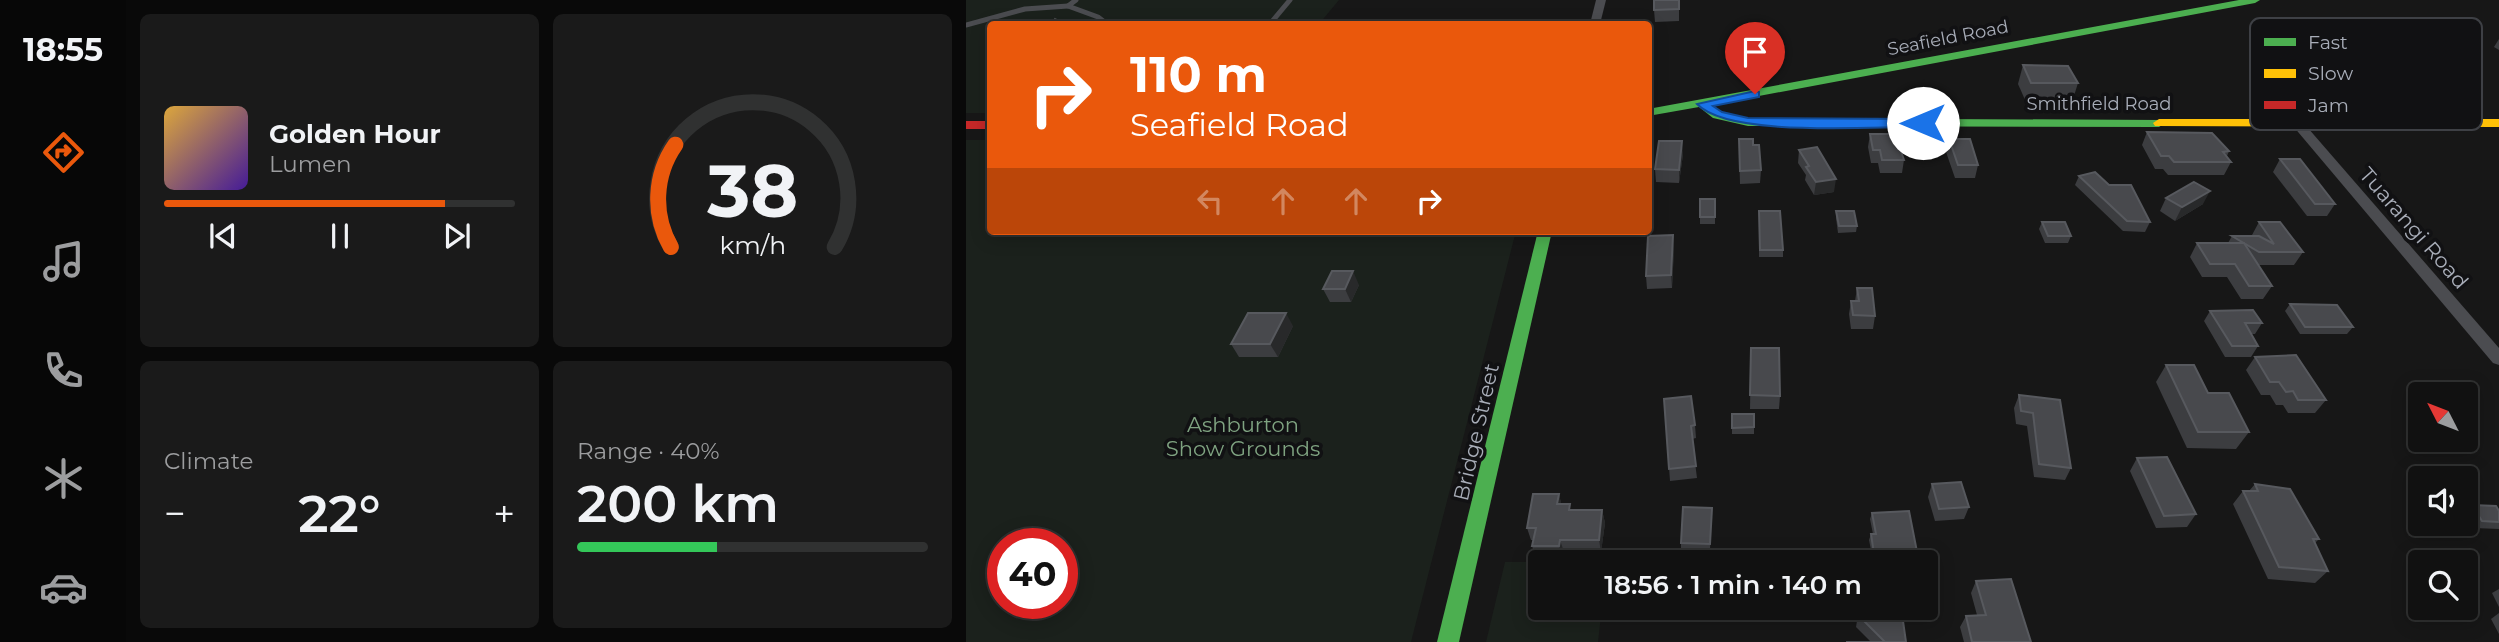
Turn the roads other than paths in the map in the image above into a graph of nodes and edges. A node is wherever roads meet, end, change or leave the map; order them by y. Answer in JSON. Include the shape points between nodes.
{"nodes":[{"id":1,"x":1076,"y":0,"type":"edge"},
{"id":2,"x":1290,"y":0,"type":"edge"},
{"id":3,"x":1601,"y":0,"type":"edge"},
{"id":4,"x":2255,"y":0,"type":"edge"},
{"id":5,"x":1068,"y":6,"type":"junction"},
{"id":6,"x":1105,"y":21,"type":"edge"},
{"id":7,"x":1272,"y":21,"type":"edge"},
{"id":8,"x":1596,"y":21,"type":"edge"},
{"id":9,"x":966,"y":25,"type":"edge"},
{"id":10,"x":1703,"y":104,"type":"junction"},
{"id":11,"x":1652,"y":112,"type":"edge"},
{"id":12,"x":2250,"y":123,"type":"edge"},
{"id":13,"x":966,"y":125,"type":"edge"},
{"id":14,"x":987,"y":125,"type":"edge"},
{"id":15,"x":2303,"y":130,"type":"edge"},
{"id":16,"x":1544,"y":235,"type":"edge"},
{"id":17,"x":2499,"y":359,"type":"edge"},
{"id":18,"x":1448,"y":642,"type":"edge"}],
"edges":[{"from":1,"to":5,"type":"lane"},
{"from":2,"to":7,"type":"lane"},
{"from":3,"to":8,"type":"street"},
{"from":4,"to":10,"type":"street","name":"Seafield Road"},
{"from":5,"to":6,"type":"lane"},
{"from":5,"to":9,"type":"lane","via":[[1039,7]]},
{"from":10,"to":11,"type":"street","name":"Seafield Road"},
{"from":10,"to":12,"type":"street","name":"Smithfield Road","via":[[1717,115],[1748,122]]},
{"from":13,"to":14,"type":"street"},
{"from":15,"to":17,"type":"street","name":"Tuarangi Road"},
{"from":16,"to":18,"type":"street","name":"Bridge Street"}]}
